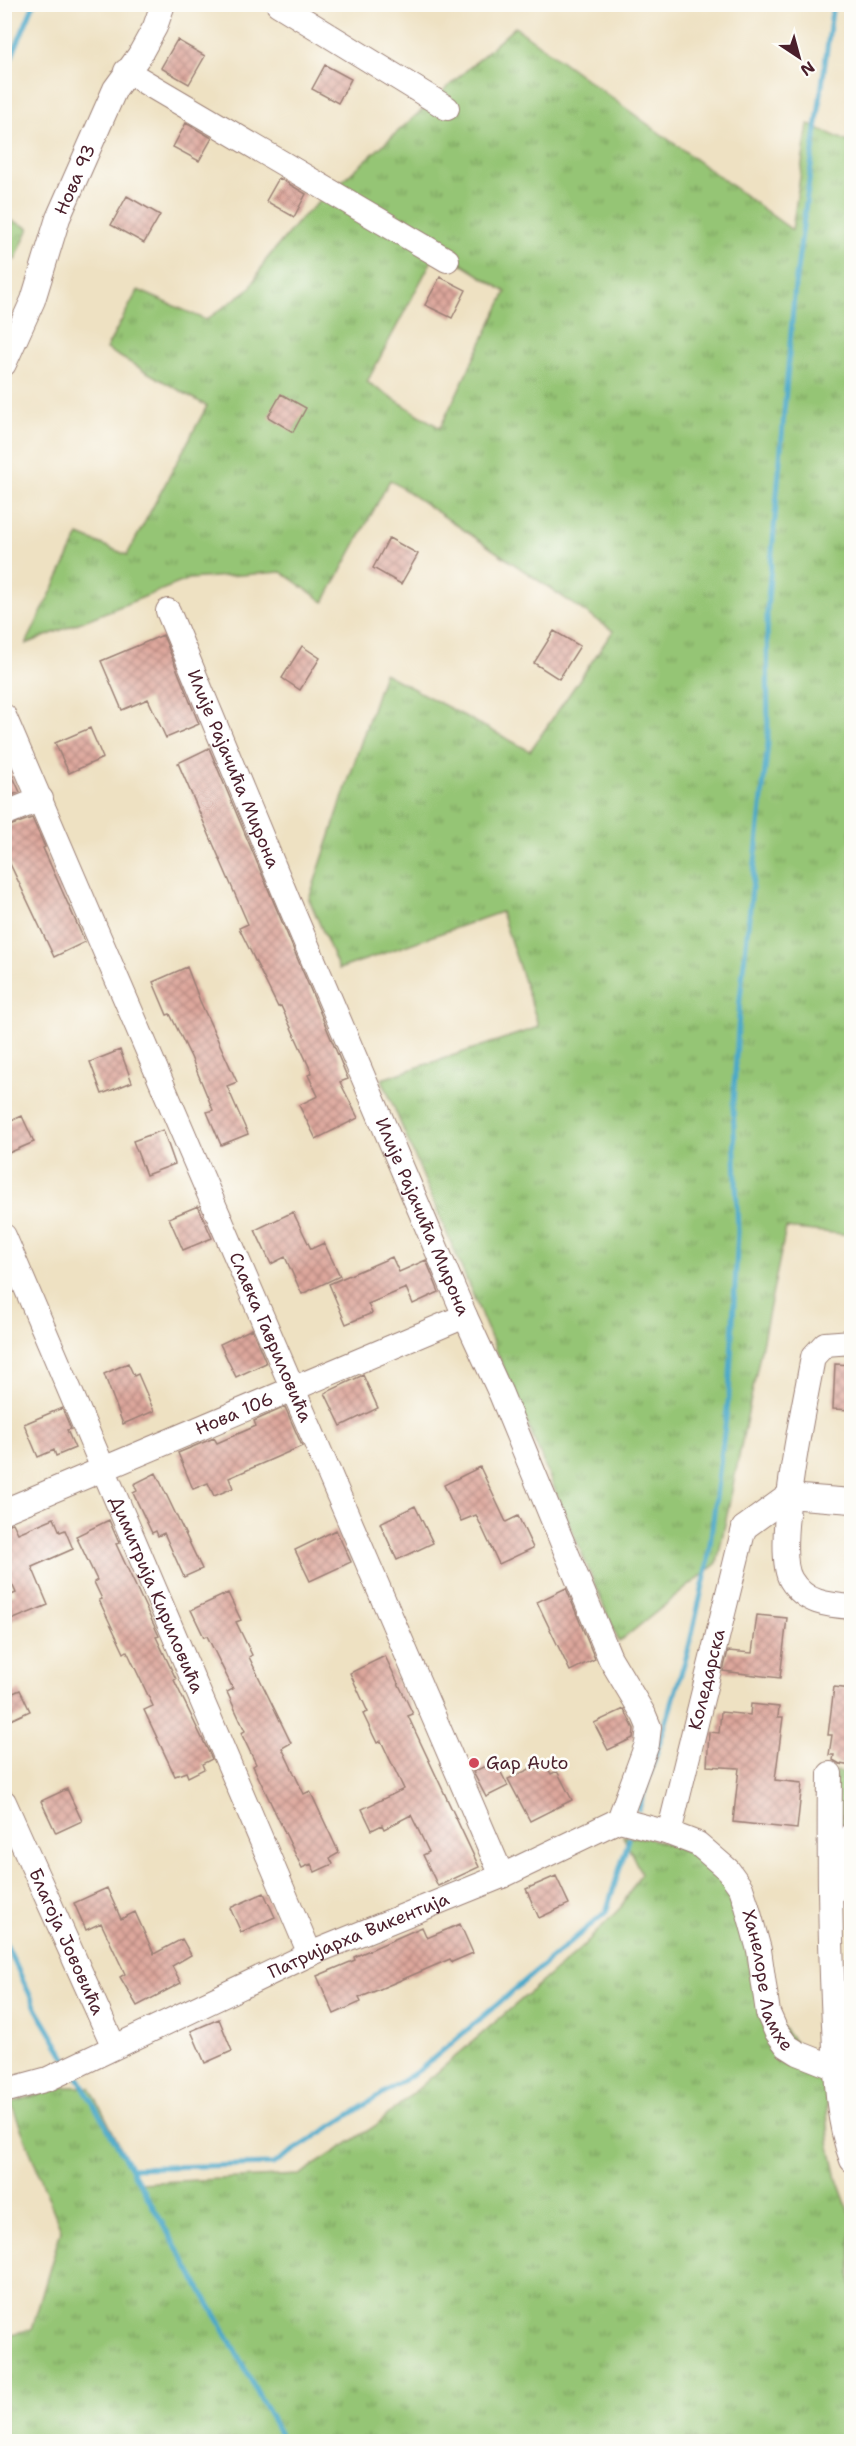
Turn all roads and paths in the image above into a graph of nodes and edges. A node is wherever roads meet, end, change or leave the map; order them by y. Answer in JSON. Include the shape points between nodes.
{"nodes":[{"id":1,"x":163,"y":4,"type":"edge"},
{"id":2,"x":278,"y":4,"type":"edge"},
{"id":3,"x":126,"y":71,"type":"junction"},
{"id":4,"x":447,"y":108,"type":"dead end"},
{"id":5,"x":447,"y":260,"type":"dead end"},
{"id":6,"x":4,"y":364,"type":"edge"},
{"id":7,"x":168,"y":611,"type":"dead end"},
{"id":8,"x":4,"y":716,"type":"edge"},
{"id":9,"x":41,"y":798,"type":"junction"},
{"id":10,"x":4,"y":814,"type":"edge"},
{"id":11,"x":4,"y":1236,"type":"edge"},
{"id":12,"x":465,"y":1316,"type":"junction"},
{"id":13,"x":852,"y":1342,"type":"edge"},
{"id":14,"x":294,"y":1389,"type":"junction"},
{"id":15,"x":103,"y":1470,"type":"junction"},
{"id":16,"x":788,"y":1496,"type":"junction"},
{"id":17,"x":852,"y":1501,"type":"edge"},
{"id":18,"x":4,"y":1511,"type":"edge"},
{"id":19,"x":744,"y":1528,"type":"junction"},
{"id":20,"x":786,"y":1535,"type":"junction"},
{"id":21,"x":852,"y":1607,"type":"edge"},
{"id":22,"x":830,"y":1774,"type":"dead end"},
{"id":23,"x":4,"y":1802,"type":"edge"},
{"id":24,"x":630,"y":1823,"type":"junction"},
{"id":25,"x":669,"y":1833,"type":"junction"},
{"id":26,"x":852,"y":1834,"type":"edge"},
{"id":27,"x":502,"y":1876,"type":"junction"},
{"id":28,"x":829,"y":1925,"type":"junction"},
{"id":29,"x":310,"y":1954,"type":"junction"},
{"id":30,"x":114,"y":2047,"type":"junction"},
{"id":31,"x":836,"y":2068,"type":"junction"},
{"id":32,"x":4,"y":2091,"type":"edge"},
{"id":33,"x":852,"y":2160,"type":"edge"}],
"edges":[{"from":1,"to":3,"type":"street","name":"Нова 93","via":[[139,56]]},
{"from":2,"to":4,"type":"street"},
{"from":3,"to":5,"type":"street"},
{"from":3,"to":6,"type":"street","name":"Нова 93","via":[[58,218],[33,300]]},
{"from":7,"to":12,"type":"street","name":"Илије Рајачића Мирона"},
{"from":8,"to":9,"type":"street","name":"Славка Гавриловића"},
{"from":9,"to":10,"type":"street"},
{"from":9,"to":14,"type":"street","name":"Славка Гавриловића"},
{"from":11,"to":15,"type":"street","name":"Димитрија Кириловића"},
{"from":12,"to":14,"type":"street","name":"Нова 106"},
{"from":12,"to":24,"type":"street","name":"Илије Рајачића Мирона","via":[[609,1658],[649,1727]]},
{"from":13,"to":16,"type":"street","via":[[825,1344],[813,1357]]},
{"from":14,"to":15,"type":"street","name":"Нова 106"},
{"from":14,"to":27,"type":"street","name":"Славка Гавриловића"},
{"from":15,"to":18,"type":"street","name":"Нова 106"},
{"from":15,"to":29,"type":"street","name":"Димитрија Кириловића"},
{"from":16,"to":17,"type":"street"},
{"from":16,"to":19,"type":"street"},
{"from":16,"to":20,"type":"street"},
{"from":19,"to":20,"type":"street","via":[[774,1526]]},
{"from":19,"to":25,"type":"street","name":"Коледарска"},
{"from":20,"to":21,"type":"street","via":[[785,1558],[790,1579],[804,1596],[824,1605]]},
{"from":22,"to":28,"type":"street"},
{"from":23,"to":30,"type":"street","name":"Благоја Јововића"},
{"from":24,"to":25,"type":"street","name":"Ханелоре Ламхе"},
{"from":24,"to":27,"type":"street","name":"Патријарха Викентија"},
{"from":25,"to":31,"type":"street","name":"Ханелоре Ламхе","via":[[698,1844],[728,1870],[741,1888],[759,1950],[768,2013],[776,2031],[798,2053]]},
{"from":26,"to":28,"type":"street"},
{"from":27,"to":29,"type":"street","name":"Патријарха Викентија"},
{"from":28,"to":31,"type":"street"},
{"from":29,"to":30,"type":"street","name":"Патријарха Викентија"},
{"from":30,"to":32,"type":"street","name":"Патријарха Викентија","via":[[48,2079]]},
{"from":31,"to":33,"type":"street","via":[[844,2141]]}]}
